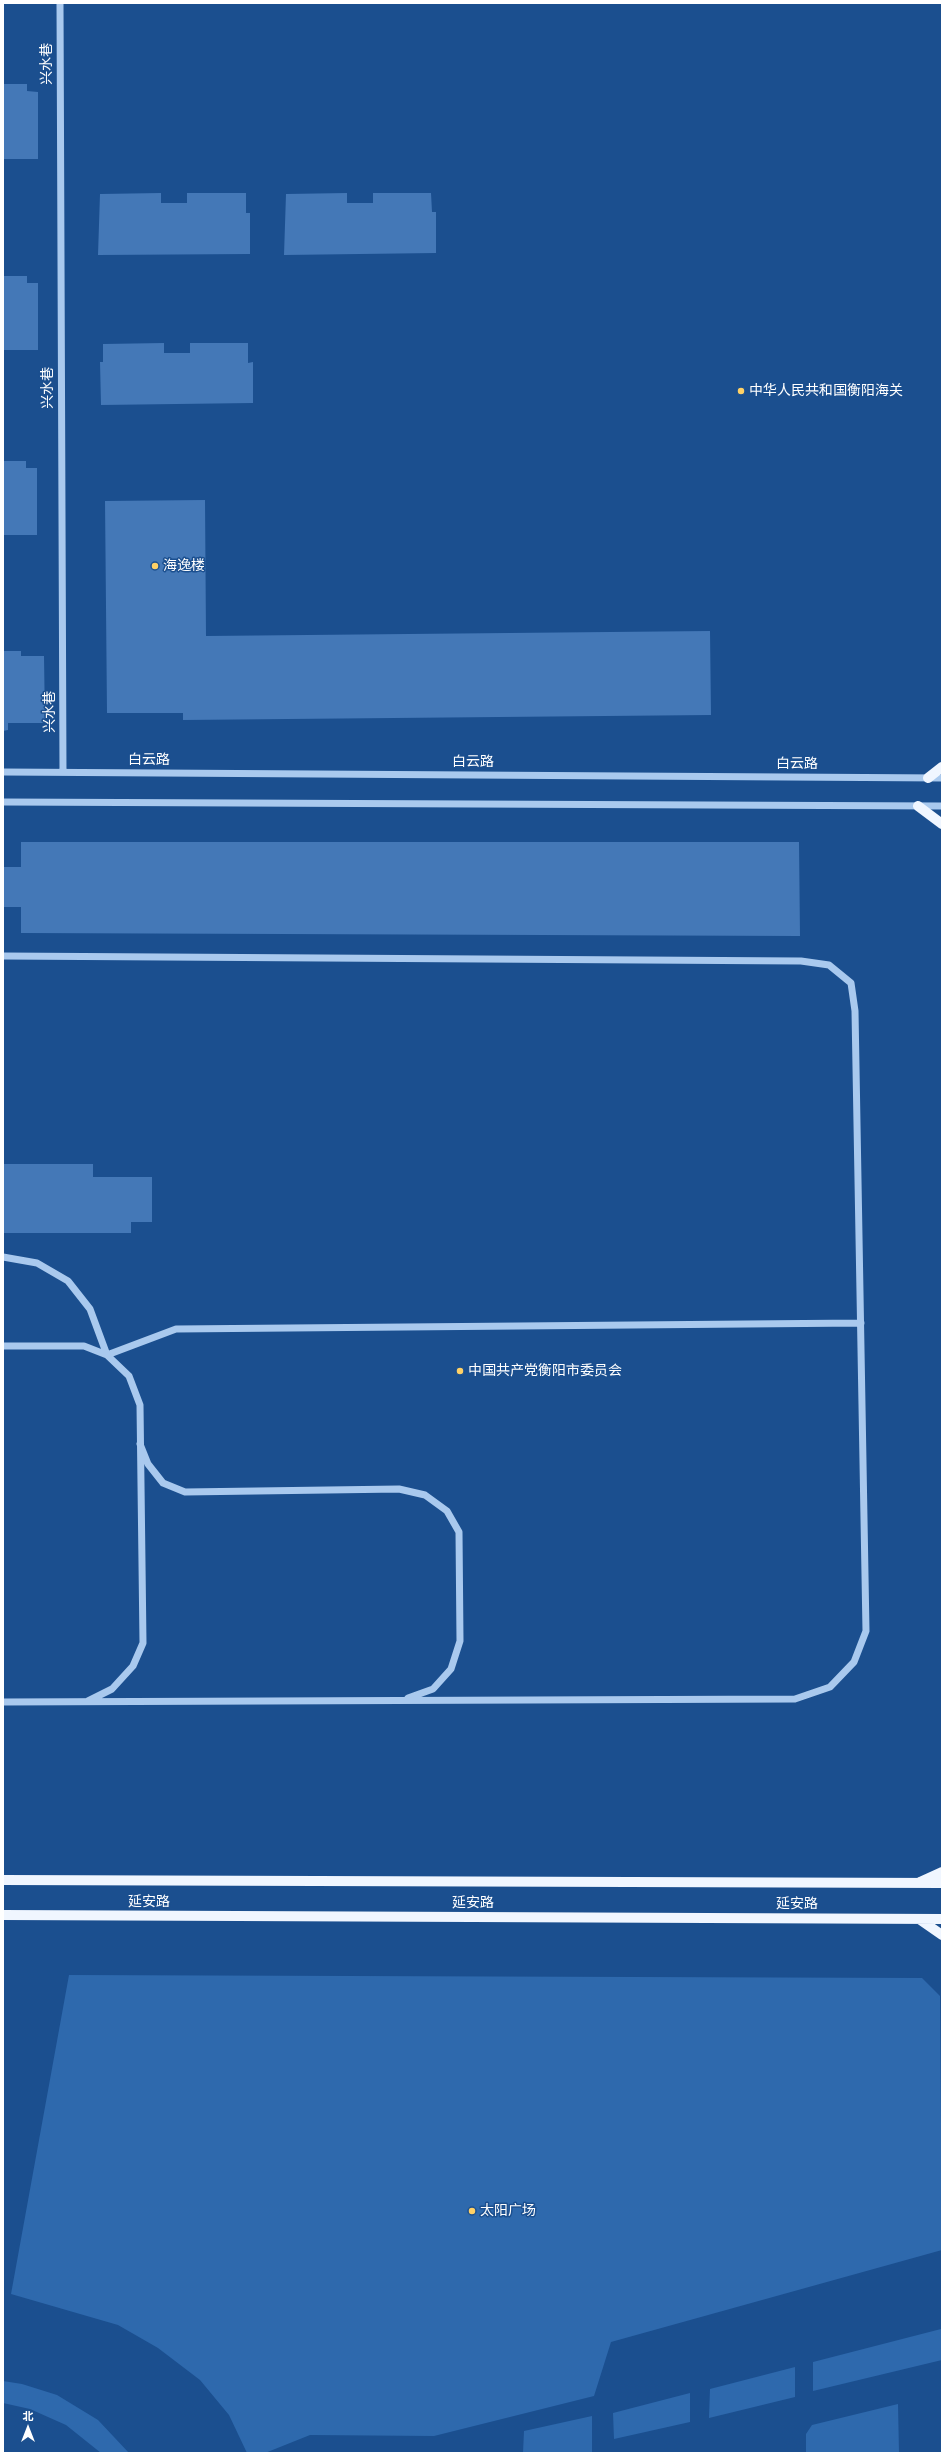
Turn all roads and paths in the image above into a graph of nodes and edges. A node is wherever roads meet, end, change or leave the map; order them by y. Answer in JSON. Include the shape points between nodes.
{"nodes":[{"id":1,"x":60,"y":3,"type":"edge"},
{"id":2,"x":942,"y":767,"type":"edge"},
{"id":3,"x":3,"y":772,"type":"edge"},
{"id":4,"x":63,"y":772,"type":"junction"},
{"id":5,"x":928,"y":778,"type":"junction"},
{"id":6,"x":942,"y":778,"type":"edge"},
{"id":7,"x":3,"y":802,"type":"edge"},
{"id":8,"x":918,"y":806,"type":"junction"},
{"id":9,"x":942,"y":806,"type":"edge"},
{"id":10,"x":942,"y":824,"type":"edge"},
{"id":11,"x":3,"y":956,"type":"edge"},
{"id":12,"x":3,"y":1257,"type":"edge"},
{"id":13,"x":861,"y":1323,"type":"junction"},
{"id":14,"x":3,"y":1346,"type":"edge"},
{"id":15,"x":108,"y":1355,"type":"junction"},
{"id":16,"x":140,"y":1444,"type":"junction"},
{"id":17,"x":404,"y":1700,"type":"junction"},
{"id":18,"x":3,"y":1702,"type":"edge"},
{"id":19,"x":86,"y":1702,"type":"junction"},
{"id":20,"x":942,"y":1872,"type":"edge"},
{"id":21,"x":3,"y":1880,"type":"edge"},
{"id":22,"x":917,"y":1883,"type":"junction"},
{"id":23,"x":942,"y":1883,"type":"edge"},
{"id":24,"x":3,"y":1915,"type":"edge"},
{"id":25,"x":919,"y":1919,"type":"junction"},
{"id":26,"x":942,"y":1919,"type":"edge"},
{"id":27,"x":942,"y":1935,"type":"edge"}],
"edges":[{"from":1,"to":4,"type":"street","name":"兴水巷"},
{"from":2,"to":5,"type":"main road"},
{"from":3,"to":4,"type":"street","name":"白云路"},
{"from":4,"to":5,"type":"street","name":"白云路"},
{"from":5,"to":6,"type":"street","name":"白云路"},
{"from":7,"to":8,"type":"street"},
{"from":8,"to":9,"type":"street"},
{"from":8,"to":10,"type":"main road"},
{"from":11,"to":13,"type":"street","via":[[792,961],[829,965],[851,983],[856,1011]]},
{"from":12,"to":15,"type":"street","via":[[37,1263],[68,1281],[90,1309]]},
{"from":13,"to":15,"type":"street","via":[[176,1328]]},
{"from":13,"to":17,"type":"street","via":[[866,1631],[854,1662],[830,1687],[795,1699]]},
{"from":14,"to":15,"type":"street","via":[[84,1346]]},
{"from":15,"to":16,"type":"street","via":[[129,1376],[140,1405]]},
{"from":16,"to":17,"type":"street","via":[[148,1464],[163,1483],[185,1492],[399,1489],[425,1494],[447,1511],[459,1532],[460,1641],[451,1670],[434,1688]]},
{"from":16,"to":19,"type":"street","via":[[143,1643],[133,1666],[112,1689]]},
{"from":17,"to":19,"type":"street"},
{"from":18,"to":19,"type":"street"},
{"from":20,"to":22,"type":"main road"},
{"from":21,"to":22,"type":"main road","name":"延安路"},
{"from":22,"to":23,"type":"main road","name":"延安路"},
{"from":24,"to":25,"type":"main road","name":"延安路"},
{"from":25,"to":26,"type":"main road","name":"延安路"},
{"from":25,"to":27,"type":"main road"}]}
